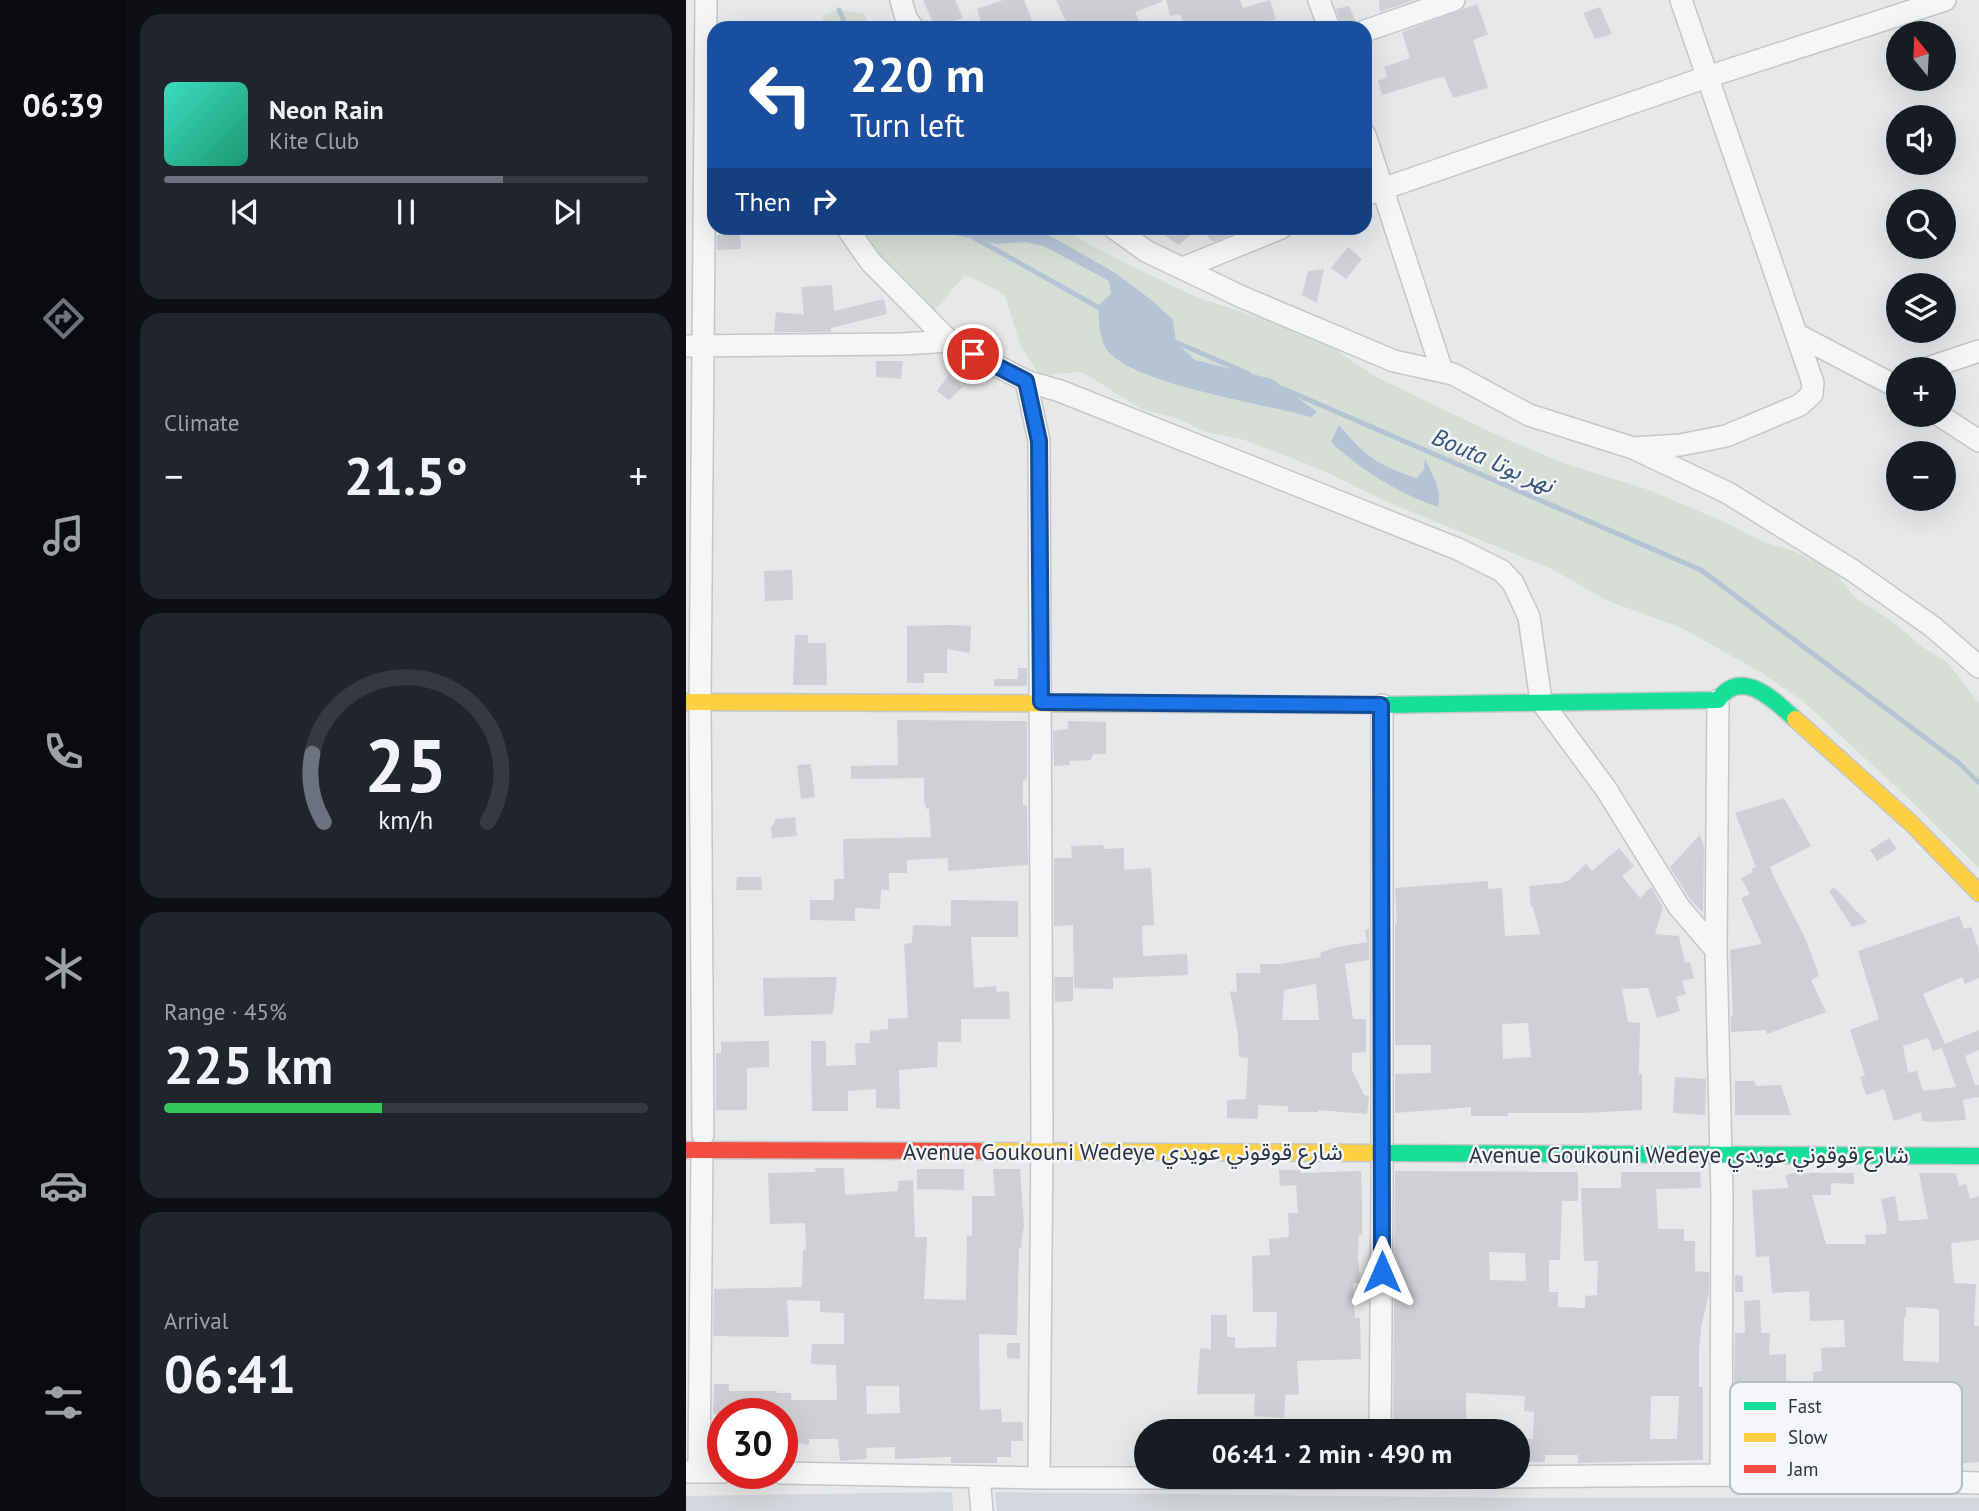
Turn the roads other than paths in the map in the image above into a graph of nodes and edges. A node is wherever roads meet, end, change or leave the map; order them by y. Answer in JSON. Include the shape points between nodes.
{"nodes":[{"id":1,"x":706,"y":0,"type":"edge"},
{"id":2,"x":901,"y":0,"type":"edge"},
{"id":3,"x":1319,"y":0,"type":"edge"},
{"id":4,"x":1454,"y":0,"type":"edge"},
{"id":5,"x":1681,"y":0,"type":"edge"},
{"id":6,"x":1945,"y":0,"type":"edge"},
{"id":7,"x":708,"y":21,"type":"edge"},
{"id":8,"x":908,"y":21,"type":"edge"},
{"id":9,"x":1326,"y":21,"type":"edge"},
{"id":10,"x":1372,"y":29,"type":"edge"},
{"id":11,"x":1707,"y":77,"type":"junction"},
{"id":12,"x":707,"y":102,"type":"edge"},
{"id":13,"x":1374,"y":191,"type":"edge"},
{"id":14,"x":852,"y":235,"type":"edge"},
{"id":15,"x":1124,"y":235,"type":"edge"},
{"id":16,"x":1264,"y":235,"type":"edge"},
{"id":17,"x":1183,"y":268,"type":"junction"},
{"id":18,"x":1796,"y":334,"type":"junction"},
{"id":19,"x":949,"y":341,"type":"junction"},
{"id":20,"x":695,"y":346,"type":"edge"},
{"id":21,"x":1979,"y":351,"type":"edge"},
{"id":22,"x":1956,"y":359,"type":"edge"},
{"id":23,"x":1442,"y":371,"type":"junction"},
{"id":24,"x":1886,"y":378,"type":"edge"},
{"id":25,"x":1026,"y":381,"type":"junction"},
{"id":26,"x":1956,"y":426,"type":"edge"},
{"id":27,"x":1979,"y":441,"type":"edge"},
{"id":28,"x":1633,"y":448,"type":"junction"},
{"id":29,"x":1979,"y":667,"type":"edge"},
{"id":30,"x":1718,"y":700,"type":"junction"},
{"id":31,"x":1541,"y":701,"type":"junction"},
{"id":32,"x":693,"y":702,"type":"edge"},
{"id":33,"x":1041,"y":702,"type":"junction"},
{"id":34,"x":1381,"y":705,"type":"junction"},
{"id":35,"x":1979,"y":893,"type":"edge"},
{"id":36,"x":1716,"y":950,"type":"junction"},
{"id":37,"x":1952,"y":1140,"type":"dead end"},
{"id":38,"x":694,"y":1142,"type":"edge"},
{"id":39,"x":1041,"y":1144,"type":"junction"},
{"id":40,"x":1382,"y":1146,"type":"junction"},
{"id":41,"x":1721,"y":1147,"type":"junction"},
{"id":42,"x":1979,"y":1156,"type":"edge"},
{"id":43,"x":1380,"y":1419,"type":"edge"},
{"id":44,"x":692,"y":1472,"type":"edge"},
{"id":45,"x":798,"y":1474,"type":"edge"},
{"id":46,"x":1721,"y":1475,"type":"junction"},
{"id":47,"x":1730,"y":1475,"type":"edge"},
{"id":48,"x":979,"y":1477,"type":"junction"},
{"id":49,"x":1530,"y":1477,"type":"edge"},
{"id":50,"x":1039,"y":1478,"type":"junction"},
{"id":51,"x":1134,"y":1478,"type":"edge"},
{"id":52,"x":982,"y":1511,"type":"edge"}],
"edges":[{"from":1,"to":7,"type":"street"},
{"from":2,"to":8,"type":"street"},
{"from":3,"to":9,"type":"street"},
{"from":4,"to":10,"type":"street"},
{"from":5,"to":11,"type":"street"},
{"from":6,"to":11,"type":"street"},
{"from":11,"to":13,"type":"street"},
{"from":11,"to":18,"type":"street"},
{"from":12,"to":20,"type":"street"},
{"from":13,"to":23,"type":"street"},
{"from":14,"to":19,"type":"street","via":[[870,261]]},
{"from":15,"to":17,"type":"street"},
{"from":16,"to":17,"type":"street"},
{"from":17,"to":23,"type":"street","via":[[1242,298],[1394,361]]},
{"from":18,"to":24,"type":"street"},
{"from":18,"to":28,"type":"street","via":[[1813,383],[1812,394],[1800,405],[1726,436]]},
{"from":19,"to":20,"type":"street"},
{"from":19,"to":25,"type":"street"},
{"from":20,"to":32,"type":"street"},
{"from":21,"to":22,"type":"street"},
{"from":23,"to":28,"type":"street","via":[[1529,415]]},
{"from":25,"to":31,"type":"street","via":[[1446,544],[1502,571],[1529,617]]},
{"from":25,"to":33,"type":"street","via":[[1039,441]]},
{"from":26,"to":27,"type":"street"},
{"from":28,"to":29,"type":"street","via":[[1728,493],[1852,570],[1933,627]]},
{"from":30,"to":31,"type":"street"},
{"from":30,"to":35,"type":"street","via":[[1724,690],[1744,685],[1771,697],[1912,823]]},
{"from":30,"to":36,"type":"street"},
{"from":31,"to":34,"type":"street"},
{"from":31,"to":36,"type":"street","via":[[1606,789],[1679,907]]},
{"from":32,"to":33,"type":"street"},
{"from":32,"to":38,"type":"street"},
{"from":33,"to":34,"type":"street"},
{"from":33,"to":39,"type":"street"},
{"from":34,"to":40,"type":"street"},
{"from":36,"to":41,"type":"street"},
{"from":37,"to":41,"type":"street","name":"Avenue Goukouni Wedeye شارع قوقوني عويدي"},
{"from":38,"to":39,"type":"street","name":"Avenue Goukouni Wedeye شارع قوقوني عويدي"},
{"from":38,"to":44,"type":"street"},
{"from":39,"to":40,"type":"street","name":"Avenue Goukouni Wedeye شارع قوقوني عويدي"},
{"from":39,"to":50,"type":"street"},
{"from":40,"to":41,"type":"street","name":"Avenue Goukouni Wedeye شارع قوقوني عويدي"},
{"from":40,"to":43,"type":"street"},
{"from":41,"to":42,"type":"street","name":"Avenue Goukouni Wedeye شارع قوقوني عويدي"},
{"from":41,"to":46,"type":"street"},
{"from":45,"to":48,"type":"street"},
{"from":46,"to":47,"type":"street"},
{"from":46,"to":49,"type":"street"},
{"from":48,"to":50,"type":"street"},
{"from":48,"to":52,"type":"street"},
{"from":50,"to":51,"type":"street"}]}
